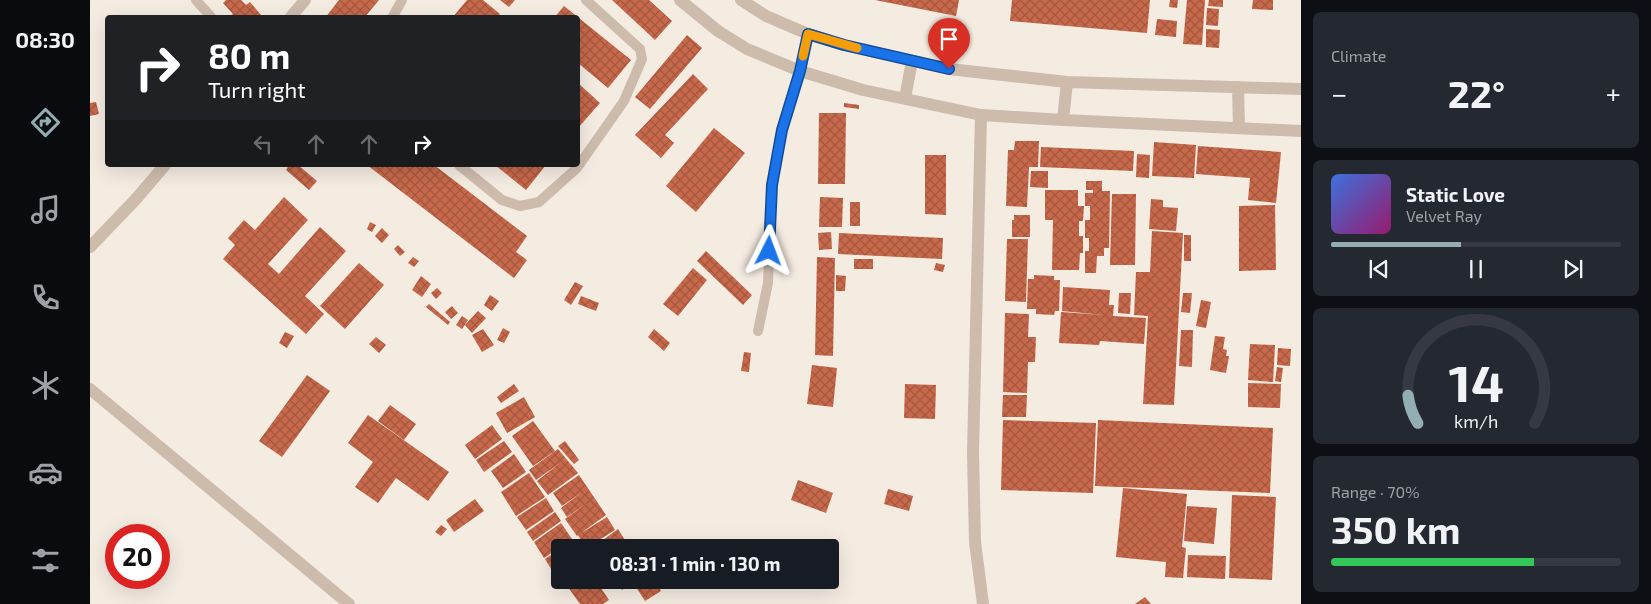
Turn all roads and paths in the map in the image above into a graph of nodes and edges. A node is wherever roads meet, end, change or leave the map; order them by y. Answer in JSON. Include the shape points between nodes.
{"nodes":[{"id":1,"x":196,"y":0,"type":"edge"},
{"id":2,"x":305,"y":0,"type":"edge"},
{"id":3,"x":402,"y":0,"type":"edge"},
{"id":4,"x":586,"y":0,"type":"edge"},
{"id":5,"x":680,"y":0,"type":"edge"},
{"id":6,"x":742,"y":0,"type":"edge"},
{"id":7,"x":209,"y":15,"type":"edge"},
{"id":8,"x":292,"y":15,"type":"edge"},
{"id":9,"x":394,"y":15,"type":"edge"},
{"id":10,"x":808,"y":34,"type":"junction"},
{"id":11,"x":912,"y":61,"type":"junction"},
{"id":12,"x":800,"y":71,"type":"junction"},
{"id":13,"x":1067,"y":82,"type":"junction"},
{"id":14,"x":1238,"y":87,"type":"junction"},
{"id":15,"x":1301,"y":88,"type":"edge"},
{"id":16,"x":905,"y":98,"type":"junction"},
{"id":17,"x":981,"y":115,"type":"junction"},
{"id":18,"x":1063,"y":120,"type":"junction"},
{"id":19,"x":1239,"y":128,"type":"junction"},
{"id":20,"x":1301,"y":131,"type":"edge"},
{"id":21,"x":580,"y":164,"type":"edge"},
{"id":22,"x":163,"y":167,"type":"edge"},
{"id":23,"x":461,"y":167,"type":"edge"},
{"id":24,"x":578,"y":167,"type":"edge"},
{"id":25,"x":90,"y":247,"type":"edge"},
{"id":26,"x":758,"y":332,"type":"dead end"},
{"id":27,"x":90,"y":389,"type":"edge"},
{"id":28,"x":350,"y":604,"type":"edge"},
{"id":29,"x":983,"y":604,"type":"edge"}],
"edges":[{"from":1,"to":7,"type":"lane"},
{"from":2,"to":8,"type":"street"},
{"from":3,"to":9,"type":"lane"},
{"from":4,"to":21,"type":"lane","via":[[640,49],[642,59],[624,101]]},
{"from":5,"to":12,"type":"street","via":[[718,31],[747,49]]},
{"from":6,"to":10,"type":"street","via":[[766,16]]},
{"from":10,"to":11,"type":"street"},
{"from":10,"to":12,"type":"lane"},
{"from":11,"to":13,"type":"street","via":[[949,69]]},
{"from":11,"to":16,"type":"street"},
{"from":12,"to":16,"type":"street","via":[[863,90]]},
{"from":12,"to":26,"type":"lane","via":[[782,130],[772,185],[768,283]]},
{"from":13,"to":14,"type":"street"},
{"from":13,"to":18,"type":"street"},
{"from":14,"to":15,"type":"street"},
{"from":14,"to":19,"type":"street"},
{"from":16,"to":17,"type":"street"},
{"from":17,"to":18,"type":"street"},
{"from":17,"to":29,"type":"street","via":[[973,453],[975,542]]},
{"from":18,"to":19,"type":"street"},
{"from":19,"to":20,"type":"street"},
{"from":22,"to":25,"type":"street"},
{"from":23,"to":24,"type":"lane","via":[[502,200],[520,206],[540,202]]},
{"from":27,"to":28,"type":"street"}]}
